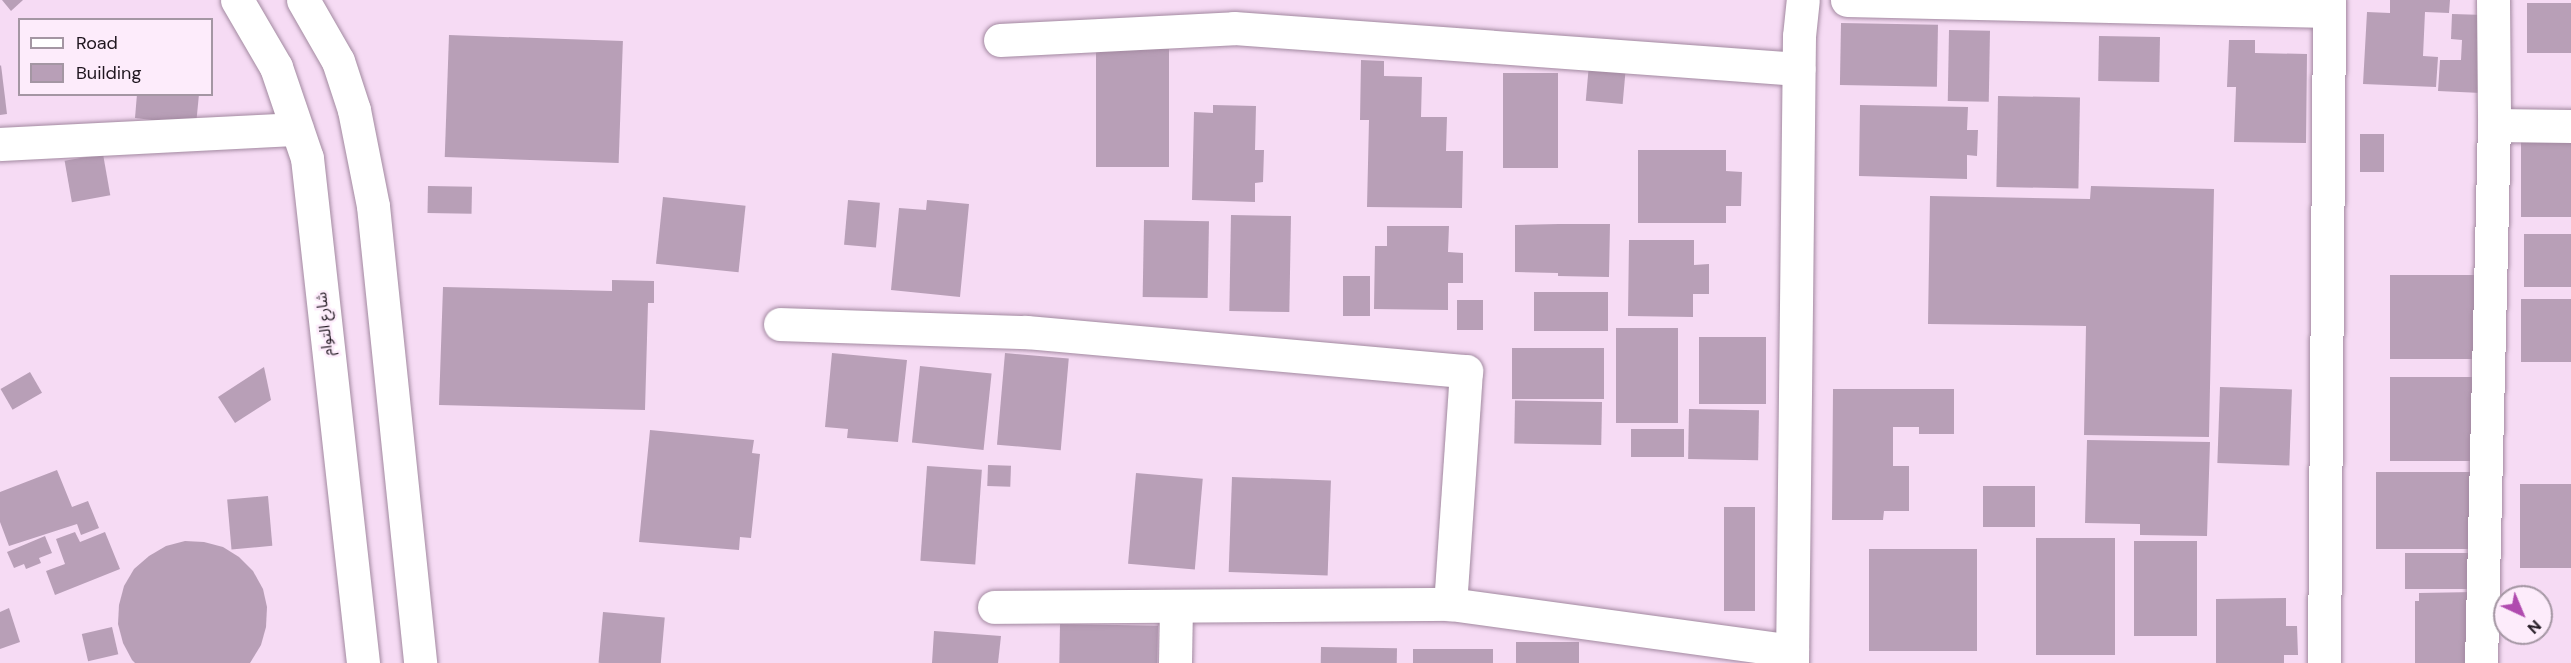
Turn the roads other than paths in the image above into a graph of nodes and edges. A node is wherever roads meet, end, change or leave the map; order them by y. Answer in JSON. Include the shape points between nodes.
{"nodes":[{"id":1,"x":237,"y":0,"type":"edge"},
{"id":2,"x":303,"y":0,"type":"edge"},
{"id":3,"x":1803,"y":0,"type":"edge"},
{"id":4,"x":1847,"y":0,"type":"edge"},
{"id":5,"x":2493,"y":0,"type":"edge"},
{"id":6,"x":2329,"y":5,"type":"edge"},
{"id":7,"x":1000,"y":40,"type":"dead end"},
{"id":8,"x":1799,"y":69,"type":"junction"},
{"id":9,"x":2494,"y":125,"type":"junction"},
{"id":10,"x":2571,"y":126,"type":"edge"},
{"id":11,"x":297,"y":129,"type":"junction"},
{"id":12,"x":0,"y":144,"type":"edge"},
{"id":13,"x":780,"y":324,"type":"dead end"},
{"id":14,"x":1450,"y":604,"type":"junction"},
{"id":15,"x":1176,"y":606,"type":"junction"},
{"id":16,"x":994,"y":607,"type":"dead end"},
{"id":17,"x":1792,"y":657,"type":"edge"},
{"id":18,"x":363,"y":663,"type":"edge"},
{"id":19,"x":420,"y":663,"type":"edge"},
{"id":20,"x":1175,"y":663,"type":"edge"},
{"id":21,"x":2324,"y":663,"type":"edge"},
{"id":22,"x":2481,"y":663,"type":"edge"}],
"edges":[{"from":1,"to":11,"type":"street","name":"شارع التوام","via":[[276,67]]},
{"from":2,"to":19,"type":"street","via":[[338,61],[354,110],[373,206]]},
{"from":3,"to":8,"type":"street"},
{"from":4,"to":6,"type":"street"},
{"from":5,"to":9,"type":"street"},
{"from":6,"to":21,"type":"street"},
{"from":7,"to":8,"type":"street","via":[[1234,28]]},
{"from":8,"to":17,"type":"street"},
{"from":9,"to":10,"type":"street"},
{"from":9,"to":22,"type":"street"},
{"from":11,"to":12,"type":"street"},
{"from":11,"to":18,"type":"street","name":"شارع التوام","via":[[307,158]]},
{"from":13,"to":14,"type":"street","via":[[1026,332],[1466,371]]},
{"from":14,"to":15,"type":"street"},
{"from":14,"to":17,"type":"street"},
{"from":15,"to":16,"type":"street"},
{"from":15,"to":20,"type":"street"}]}
